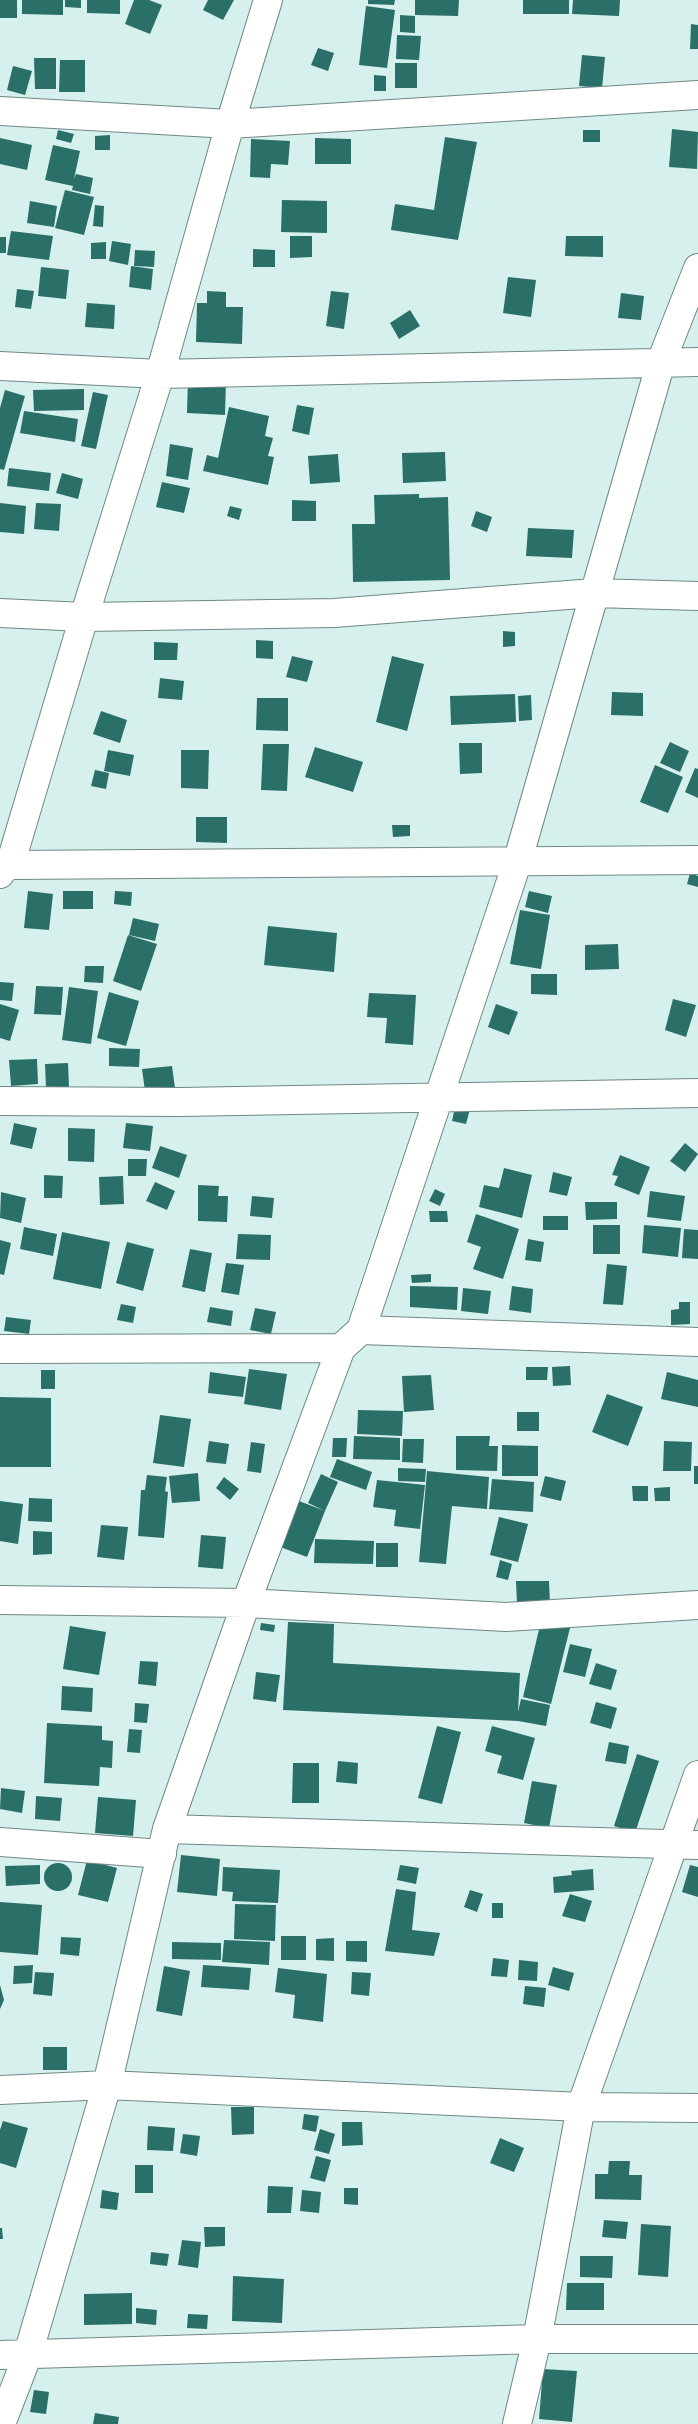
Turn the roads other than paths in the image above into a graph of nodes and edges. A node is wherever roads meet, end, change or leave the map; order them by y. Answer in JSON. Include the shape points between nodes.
{"nodes":[{"id":1,"x":268,"y":0,"type":"edge"},
{"id":2,"x":698,"y":94,"type":"edge"},
{"id":3,"x":0,"y":111,"type":"edge"},
{"id":4,"x":230,"y":124,"type":"junction"},
{"id":5,"x":698,"y":268,"type":"edge"},
{"id":6,"x":661,"y":362,"type":"junction"},
{"id":7,"x":698,"y":362,"type":"edge"},
{"id":8,"x":0,"y":366,"type":"edge"},
{"id":9,"x":160,"y":374,"type":"junction"},
{"id":10,"x":594,"y":593,"type":"junction"},
{"id":11,"x":698,"y":596,"type":"edge"},
{"id":12,"x":0,"y":613,"type":"edge"},
{"id":13,"x":84,"y":617,"type":"junction"},
{"id":14,"x":698,"y":860,"type":"edge"},
{"id":15,"x":517,"y":863,"type":"junction"},
{"id":16,"x":3,"y":870,"type":"edge"},
{"id":17,"x":698,"y":1093,"type":"edge"},
{"id":18,"x":440,"y":1098,"type":"junction"},
{"id":19,"x":0,"y":1101,"type":"edge"},
{"id":20,"x":360,"y":1330,"type":"junction"},
{"id":21,"x":698,"y":1342,"type":"edge"},
{"id":22,"x":341,"y":1348,"type":"junction"},
{"id":23,"x":0,"y":1349,"type":"edge"},
{"id":24,"x":0,"y":1600,"type":"edge"},
{"id":25,"x":246,"y":1603,"type":"junction"},
{"id":26,"x":698,"y":1606,"type":"edge"},
{"id":27,"x":698,"y":1775,"type":"edge"},
{"id":28,"x":0,"y":1842,"type":"edge"},
{"id":29,"x":164,"y":1842,"type":"junction"},
{"id":30,"x":686,"y":1845,"type":"edge"},
{"id":31,"x":107,"y":2085,"type":"junction"},
{"id":32,"x":0,"y":2090,"type":"edge"},
{"id":33,"x":581,"y":2107,"type":"junction"},
{"id":34,"x":698,"y":2108,"type":"edge"},
{"id":35,"x":537,"y":2339,"type":"junction"},
{"id":36,"x":698,"y":2339,"type":"edge"},
{"id":37,"x":28,"y":2354,"type":"junction"},
{"id":38,"x":0,"y":2355,"type":"edge"},
{"id":39,"x":1,"y":2424,"type":"edge"},
{"id":40,"x":516,"y":2424,"type":"edge"}],
"edges":[{"from":1,"to":4,"type":"street"},
{"from":2,"to":4,"type":"street"},
{"from":3,"to":4,"type":"street"},
{"from":4,"to":9,"type":"street"},
{"from":5,"to":6,"type":"street"},
{"from":6,"to":7,"type":"street"},
{"from":6,"to":9,"type":"street"},
{"from":6,"to":10,"type":"street"},
{"from":8,"to":9,"type":"street"},
{"from":9,"to":13,"type":"street"},
{"from":10,"to":11,"type":"street"},
{"from":10,"to":13,"type":"street","via":[[334,613]]},
{"from":10,"to":15,"type":"street"},
{"from":12,"to":13,"type":"street"},
{"from":13,"to":16,"type":"street"},
{"from":14,"to":15,"type":"street"},
{"from":15,"to":16,"type":"street"},
{"from":15,"to":18,"type":"street"},
{"from":17,"to":18,"type":"street"},
{"from":18,"to":19,"type":"street"},
{"from":18,"to":20,"type":"street"},
{"from":20,"to":21,"type":"street"},
{"from":20,"to":22,"type":"street"},
{"from":22,"to":23,"type":"street"},
{"from":22,"to":25,"type":"street"},
{"from":24,"to":25,"type":"street"},
{"from":25,"to":26,"type":"street","via":[[506,1617]]},
{"from":25,"to":29,"type":"street"},
{"from":27,"to":30,"type":"street"},
{"from":28,"to":29,"type":"street"},
{"from":29,"to":30,"type":"street"},
{"from":29,"to":31,"type":"street"},
{"from":30,"to":33,"type":"street"},
{"from":31,"to":32,"type":"street"},
{"from":31,"to":33,"type":"street"},
{"from":31,"to":37,"type":"street"},
{"from":33,"to":34,"type":"street"},
{"from":33,"to":35,"type":"street"},
{"from":35,"to":36,"type":"street"},
{"from":35,"to":37,"type":"street"},
{"from":35,"to":40,"type":"street"},
{"from":37,"to":38,"type":"street"},
{"from":37,"to":39,"type":"street"}]}
